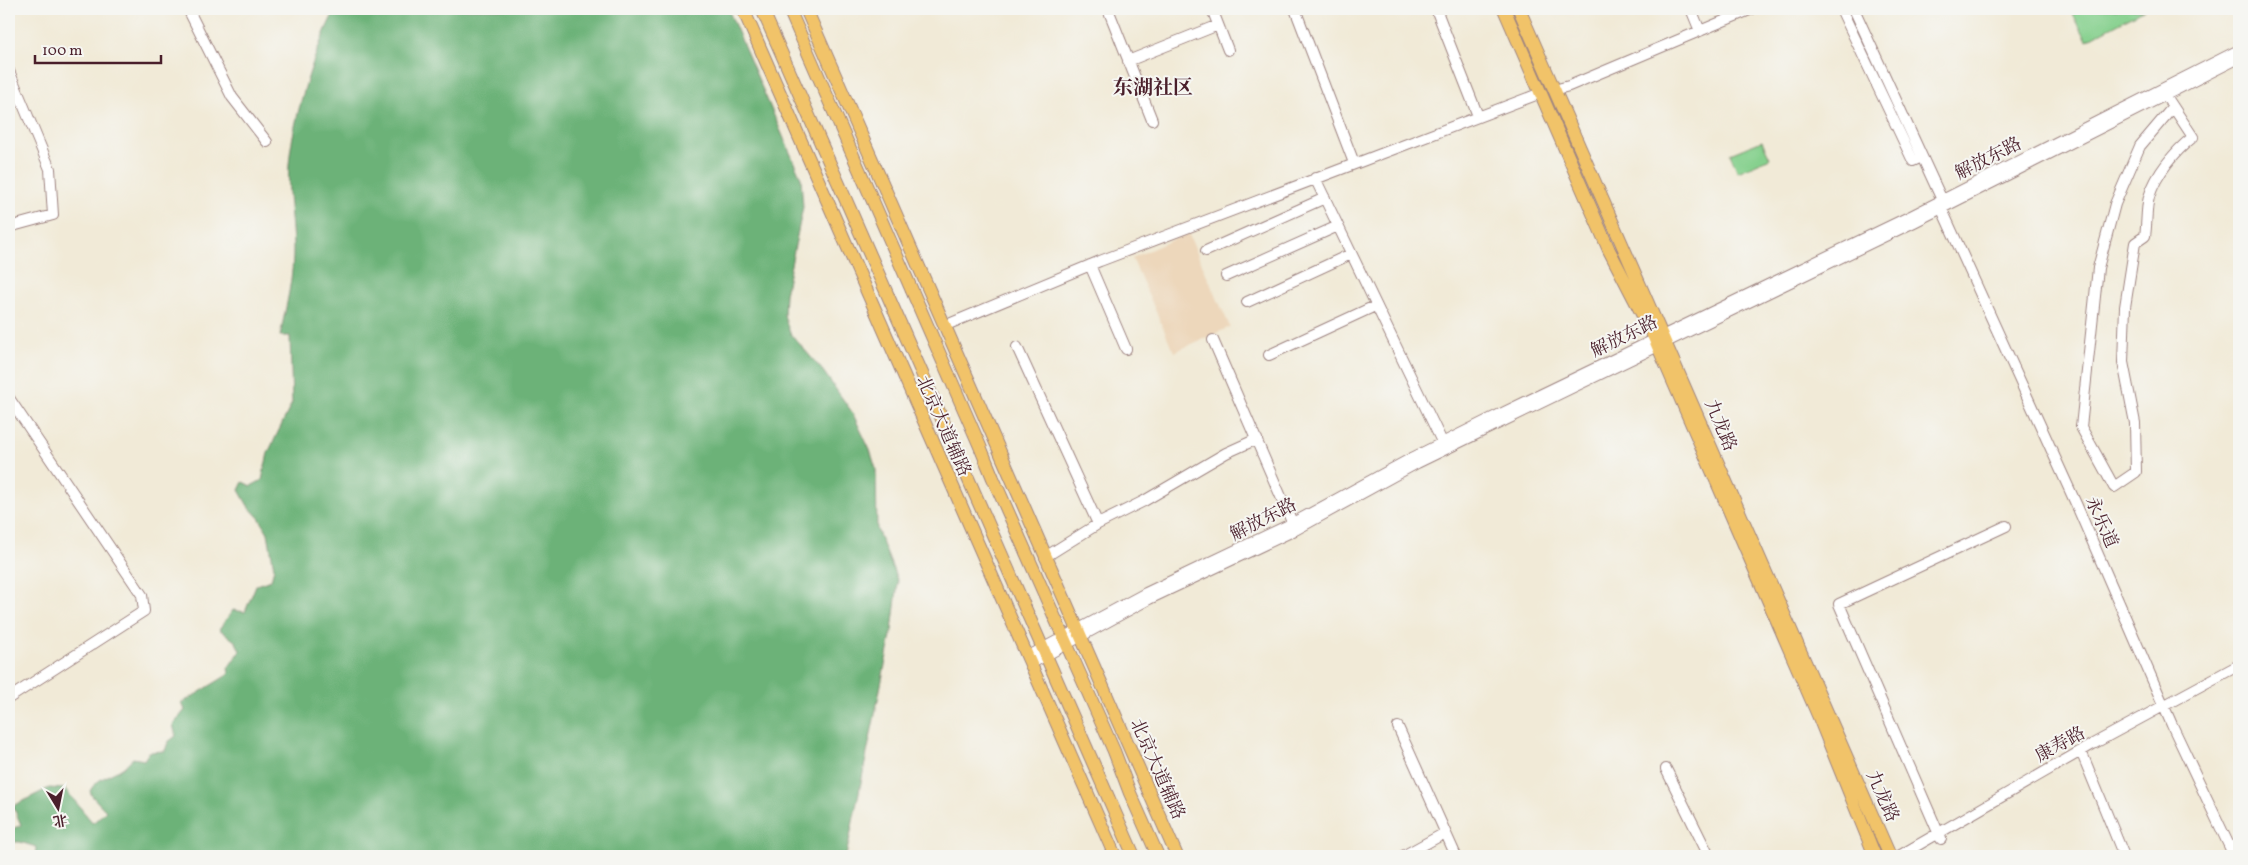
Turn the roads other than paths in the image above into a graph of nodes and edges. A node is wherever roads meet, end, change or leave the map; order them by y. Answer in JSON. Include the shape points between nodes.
{"nodes":[{"id":1,"x":188,"y":9,"type":"edge"},
{"id":2,"x":743,"y":9,"type":"edge"},
{"id":3,"x":762,"y":9,"type":"edge"},
{"id":4,"x":789,"y":9,"type":"edge"},
{"id":5,"x":806,"y":9,"type":"edge"},
{"id":6,"x":1108,"y":9,"type":"edge"},
{"id":7,"x":1212,"y":9,"type":"edge"},
{"id":8,"x":1295,"y":9,"type":"edge"},
{"id":9,"x":1436,"y":9,"type":"edge"},
{"id":10,"x":1504,"y":9,"type":"edge"},
{"id":11,"x":1518,"y":9,"type":"edge"},
{"id":12,"x":1692,"y":9,"type":"edge"},
{"id":13,"x":1752,"y":9,"type":"edge"},
{"id":14,"x":1841,"y":9,"type":"edge"},
{"id":15,"x":1854,"y":9,"type":"edge"},
{"id":16,"x":1218,"y":25,"type":"junction"},
{"id":17,"x":1700,"y":31,"type":"junction"},
{"id":18,"x":1228,"y":50,"type":"dead end"},
{"id":19,"x":2239,"y":50,"type":"edge"},
{"id":20,"x":2239,"y":58,"type":"edge"},
{"id":21,"x":1128,"y":61,"type":"junction"},
{"id":22,"x":9,"y":71,"type":"edge"},
{"id":23,"x":1554,"y":90,"type":"junction"},
{"id":24,"x":2164,"y":92,"type":"junction"},
{"id":25,"x":1541,"y":93,"type":"junction"},
{"id":26,"x":2173,"y":107,"type":"junction"},
{"id":27,"x":1478,"y":116,"type":"junction"},
{"id":28,"x":1152,"y":120,"type":"dead end"},
{"id":29,"x":267,"y":142,"type":"dead end"},
{"id":30,"x":1922,"y":157,"type":"junction"},
{"id":31,"x":1354,"y":164,"type":"junction"},
{"id":32,"x":1315,"y":178,"type":"junction"},
{"id":33,"x":1325,"y":198,"type":"junction"},
{"id":34,"x":1938,"y":205,"type":"junction"},
{"id":35,"x":1338,"y":226,"type":"junction"},
{"id":36,"x":9,"y":227,"type":"edge"},
{"id":37,"x":1206,"y":251,"type":"dead end"},
{"id":38,"x":1351,"y":254,"type":"junction"},
{"id":39,"x":1090,"y":265,"type":"junction"},
{"id":40,"x":1226,"y":276,"type":"dead end"},
{"id":41,"x":1247,"y":302,"type":"dead end"},
{"id":42,"x":1375,"y":306,"type":"junction"},
{"id":43,"x":944,"y":326,"type":"junction"},
{"id":44,"x":1213,"y":340,"type":"dead end"},
{"id":45,"x":1660,"y":341,"type":"junction"},
{"id":46,"x":1017,"y":347,"type":"dead end"},
{"id":47,"x":1126,"y":349,"type":"dead end"},
{"id":48,"x":1269,"y":355,"type":"dead end"},
{"id":49,"x":9,"y":398,"type":"edge"},
{"id":50,"x":1257,"y":439,"type":"junction"},
{"id":51,"x":1444,"y":446,"type":"junction"},
{"id":52,"x":1098,"y":524,"type":"junction"},
{"id":53,"x":1294,"y":526,"type":"junction"},
{"id":54,"x":2006,"y":526,"type":"dead end"},
{"id":55,"x":1045,"y":557,"type":"junction"},
{"id":56,"x":1079,"y":634,"type":"junction"},
{"id":57,"x":1065,"y":641,"type":"junction"},
{"id":58,"x":1044,"y":652,"type":"junction"},
{"id":59,"x":1028,"y":660,"type":"junction"},
{"id":60,"x":2239,"y":665,"type":"edge"},
{"id":61,"x":2239,"y":670,"type":"edge"},
{"id":62,"x":9,"y":698,"type":"edge"},
{"id":63,"x":2163,"y":710,"type":"junction"},
{"id":64,"x":1398,"y":727,"type":"dead end"},
{"id":65,"x":2081,"y":754,"type":"junction"},
{"id":66,"x":1666,"y":769,"type":"dead end"},
{"id":67,"x":1445,"y":833,"type":"junction"},
{"id":68,"x":1940,"y":836,"type":"junction"},
{"id":69,"x":1115,"y":856,"type":"edge"},
{"id":70,"x":1134,"y":856,"type":"edge"},
{"id":71,"x":1158,"y":856,"type":"edge"},
{"id":72,"x":1177,"y":856,"type":"edge"},
{"id":73,"x":1403,"y":856,"type":"edge"},
{"id":74,"x":1456,"y":856,"type":"edge"},
{"id":75,"x":1709,"y":856,"type":"edge"},
{"id":76,"x":1875,"y":856,"type":"edge"},
{"id":77,"x":1890,"y":856,"type":"edge"},
{"id":78,"x":1899,"y":856,"type":"edge"},
{"id":79,"x":1910,"y":856,"type":"edge"},
{"id":80,"x":2124,"y":856,"type":"edge"},
{"id":81,"x":2228,"y":856,"type":"edge"},
{"id":82,"x":2234,"y":856,"type":"edge"}],
"edges":[{"from":1,"to":29,"type":"street","via":[[232,96]]},
{"from":2,"to":59,"type":"main road","name":"北京大道辅路"},
{"from":3,"to":58,"type":"main road"},
{"from":4,"to":57,"type":"main road"},
{"from":5,"to":43,"type":"main road","name":"北京大道辅路"},
{"from":6,"to":21,"type":"street"},
{"from":7,"to":16,"type":"street"},
{"from":8,"to":31,"type":"street"},
{"from":9,"to":27,"type":"street"},
{"from":10,"to":25,"type":"main road","name":"九龙路"},
{"from":11,"to":23,"type":"main road","name":"九龙路"},
{"from":12,"to":17,"type":"street"},
{"from":13,"to":17,"type":"street"},
{"from":14,"to":30,"type":"street","via":[[1913,160]]},
{"from":15,"to":30,"type":"street","name":"永乐道"},
{"from":16,"to":18,"type":"street"},
{"from":16,"to":21,"type":"street"},
{"from":17,"to":23,"type":"street"},
{"from":19,"to":24,"type":"street","name":"解放东路"},
{"from":20,"to":24,"type":"street","name":"解放东路"},
{"from":21,"to":28,"type":"street"},
{"from":22,"to":36,"type":"street","via":[[50,169],[53,214]]},
{"from":23,"to":45,"type":"main road","name":"九龙路"},
{"from":24,"to":26,"type":"street"},
{"from":24,"to":34,"type":"street","name":"解放东路"},
{"from":25,"to":27,"type":"street"},
{"from":25,"to":45,"type":"main road","name":"九龙路","via":[[1610,250]]},
{"from":26,"to":26,"type":"street","via":[[2193,136],[2180,146],[2161,172],[2149,197],[2145,236],[2135,243],[2125,307],[2124,362],[2135,423],[2136,472],[2114,487],[2081,427],[2098,268],[2115,204],[2140,146]]},
{"from":27,"to":31,"type":"street"},
{"from":30,"to":34,"type":"street","name":"永乐道"},
{"from":31,"to":32,"type":"street"},
{"from":32,"to":33,"type":"street"},
{"from":32,"to":39,"type":"street"},
{"from":33,"to":35,"type":"street"},
{"from":33,"to":37,"type":"street"},
{"from":34,"to":45,"type":"street","name":"解放东路"},
{"from":34,"to":63,"type":"street","name":"永乐道","via":[[2081,515]]},
{"from":35,"to":38,"type":"street"},
{"from":35,"to":40,"type":"street"},
{"from":38,"to":41,"type":"street"},
{"from":38,"to":42,"type":"street"},
{"from":39,"to":43,"type":"street"},
{"from":39,"to":47,"type":"street"},
{"from":42,"to":48,"type":"street"},
{"from":42,"to":51,"type":"street"},
{"from":43,"to":55,"type":"main road","name":"北京大道辅路"},
{"from":44,"to":50,"type":"street"},
{"from":45,"to":51,"type":"street","name":"解放东路"},
{"from":45,"to":76,"type":"main road","name":"九龙路"},
{"from":45,"to":77,"type":"main road","name":"九龙路"},
{"from":46,"to":52,"type":"street"},
{"from":49,"to":62,"type":"street","via":[[142,595],[144,611]]},
{"from":50,"to":52,"type":"street"},
{"from":50,"to":53,"type":"street"},
{"from":51,"to":53,"type":"street","name":"解放东路"},
{"from":52,"to":55,"type":"street"},
{"from":53,"to":56,"type":"street","name":"解放东路"},
{"from":54,"to":68,"type":"street","via":[[1839,604]]},
{"from":55,"to":56,"type":"main road","name":"北京大道辅路"},
{"from":56,"to":57,"type":"street","name":"解放东路"},
{"from":56,"to":72,"type":"main road","name":"北京大道辅路"},
{"from":57,"to":58,"type":"street","name":"解放东路"},
{"from":57,"to":71,"type":"main road"},
{"from":58,"to":59,"type":"street","name":"解放东路"},
{"from":58,"to":70,"type":"main road"},
{"from":59,"to":69,"type":"main road","name":"北京大道辅路"},
{"from":60,"to":63,"type":"street","name":"康寿路"},
{"from":61,"to":63,"type":"street","name":"康寿路"},
{"from":63,"to":65,"type":"street","name":"康寿路"},
{"from":63,"to":81,"type":"street","name":"永乐道"},
{"from":63,"to":82,"type":"street","name":"永乐道"},
{"from":64,"to":67,"type":"street"},
{"from":65,"to":68,"type":"street","name":"康寿路"},
{"from":65,"to":80,"type":"street"},
{"from":66,"to":75,"type":"street"},
{"from":67,"to":73,"type":"street"},
{"from":67,"to":74,"type":"street"},
{"from":68,"to":78,"type":"street","name":"康寿路"},
{"from":68,"to":79,"type":"street","name":"康寿路"}]}
